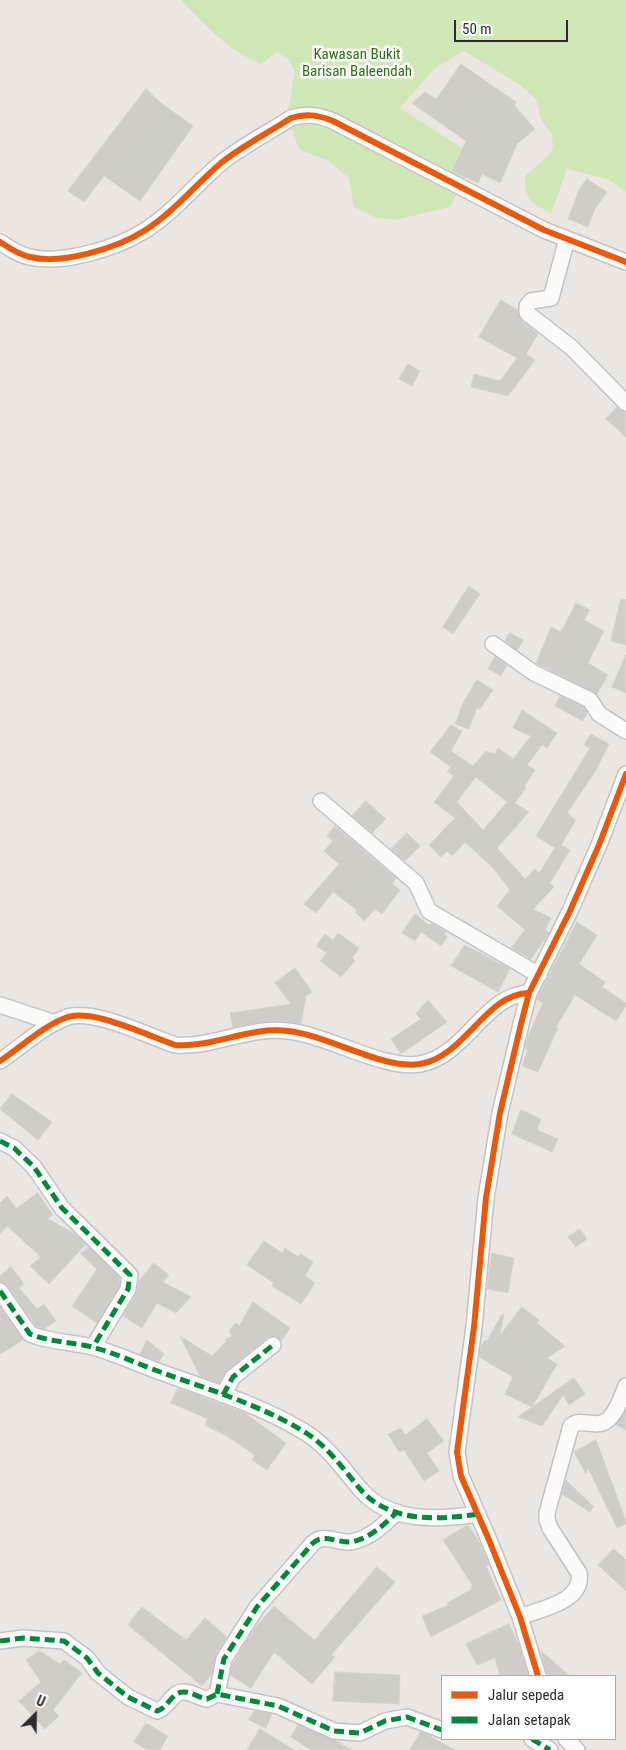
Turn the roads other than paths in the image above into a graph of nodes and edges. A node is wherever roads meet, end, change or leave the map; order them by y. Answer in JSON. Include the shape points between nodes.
{"nodes":[{"id":1,"x":567,"y":239,"type":"junction"},
{"id":2,"x":0,"y":243,"type":"edge"},
{"id":3,"x":626,"y":262,"type":"edge"},
{"id":4,"x":626,"y":403,"type":"edge"},
{"id":5,"x":493,"y":644,"type":"dead end"},
{"id":6,"x":626,"y":732,"type":"edge"},
{"id":7,"x":626,"y":774,"type":"edge"},
{"id":8,"x":321,"y":801,"type":"dead end"},
{"id":9,"x":538,"y":975,"type":"junction"},
{"id":10,"x":529,"y":993,"type":"junction"},
{"id":11,"x":0,"y":1005,"type":"edge"},
{"id":12,"x":55,"y":1023,"type":"junction"},
{"id":13,"x":0,"y":1061,"type":"edge"},
{"id":14,"x":0,"y":1141,"type":"edge"},
{"id":15,"x":0,"y":1291,"type":"edge"},
{"id":16,"x":273,"y":1345,"type":"dead end"},
{"id":17,"x":93,"y":1347,"type":"junction"},
{"id":18,"x":626,"y":1386,"type":"edge"},
{"id":19,"x":224,"y":1395,"type":"junction"},
{"id":20,"x":397,"y":1512,"type":"junction"},
{"id":21,"x":478,"y":1514,"type":"junction"},
{"id":22,"x":520,"y":1617,"type":"junction"},
{"id":23,"x":0,"y":1641,"type":"edge"},
{"id":24,"x":538,"y":1675,"type":"edge"},
{"id":25,"x":217,"y":1694,"type":"junction"},
{"id":26,"x":441,"y":1730,"type":"edge"},
{"id":27,"x":534,"y":1740,"type":"edge"},
{"id":28,"x":567,"y":1740,"type":"edge"},
{"id":29,"x":550,"y":1750,"type":"edge"},
{"id":30,"x":577,"y":1750,"type":"edge"}],
"edges":[{"from":1,"to":2,"type":"street","via":[[333,120],[304,114],[292,118],[222,163],[160,218],[129,239],[104,249],[48,260],[30,257]]},
{"from":1,"to":3,"type":"street"},
{"from":1,"to":4,"type":"street","via":[[551,298],[531,301],[527,312],[572,348]]},
{"from":5,"to":6,"type":"street","via":[[534,673],[590,700],[599,714]]},
{"from":7,"to":9,"type":"street","via":[[599,845]]},
{"from":8,"to":9,"type":"street","via":[[412,879],[435,916]]},
{"from":9,"to":10,"type":"street"},
{"from":10,"to":12,"type":"street","via":[[517,994],[502,1002],[456,1047],[420,1064],[396,1063],[313,1035],[286,1030],[237,1034],[188,1046],[175,1045],[96,1016],[79,1014]]},
{"from":10,"to":21,"type":"street","via":[[500,1113],[486,1198],[474,1327],[457,1452],[461,1476]]},
{"from":11,"to":12,"type":"street"},
{"from":12,"to":13,"type":"street"},
{"from":14,"to":17,"type":"street","via":[[14,1148],[34,1167],[62,1208],[130,1275],[128,1289]]},
{"from":15,"to":17,"type":"street","via":[[30,1334]]},
{"from":16,"to":19,"type":"street","via":[[234,1377]]},
{"from":17,"to":19,"type":"street"},
{"from":18,"to":22,"type":"street","via":[[606,1422],[580,1422],[571,1426],[547,1513],[546,1520],[579,1573],[580,1582],[563,1601]]},
{"from":19,"to":20,"type":"street","via":[[304,1431],[334,1457],[362,1492]]},
{"from":20,"to":21,"type":"street","via":[[430,1519]]},
{"from":20,"to":25,"type":"street","via":[[383,1526],[352,1542],[318,1538],[313,1543],[252,1614],[224,1659]]},
{"from":21,"to":22,"type":"street"},
{"from":22,"to":24,"type":"street"},
{"from":23,"to":25,"type":"street","via":[[23,1638],[64,1641],[128,1697],[150,1709],[162,1710],[184,1691],[206,1699]]},
{"from":25,"to":26,"type":"street","via":[[278,1706],[334,1731],[360,1733],[385,1721],[407,1717]]},
{"from":27,"to":29,"type":"street"},
{"from":28,"to":30,"type":"street"}]}
